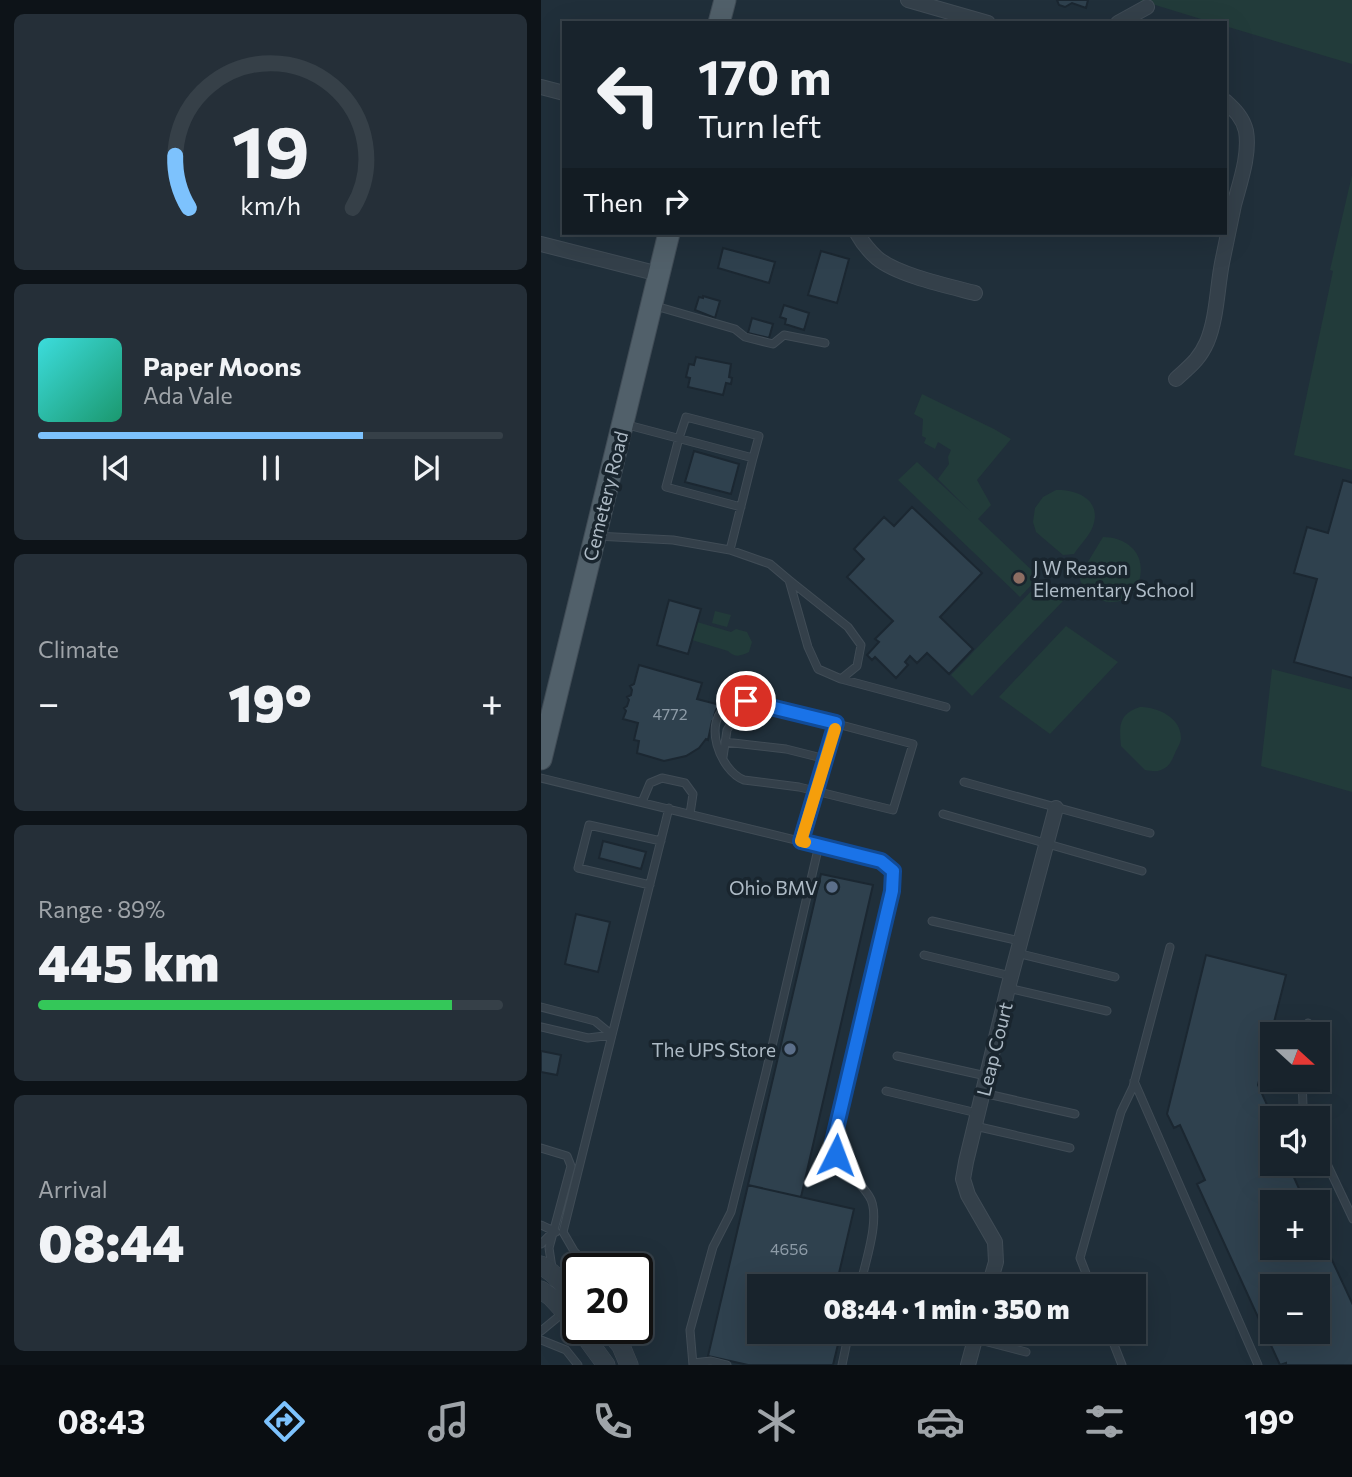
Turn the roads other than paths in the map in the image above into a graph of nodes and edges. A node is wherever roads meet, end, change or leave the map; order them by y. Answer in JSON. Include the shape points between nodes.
{"nodes":[{"id":1,"x":725,"y":0,"type":"edge"},
{"id":2,"x":908,"y":0,"type":"edge"},
{"id":3,"x":1147,"y":6,"type":"dead end"},
{"id":4,"x":720,"y":21,"type":"edge"},
{"id":5,"x":981,"y":21,"type":"edge"},
{"id":6,"x":1126,"y":21,"type":"edge"},
{"id":7,"x":541,"y":87,"type":"edge"},
{"id":8,"x":562,"y":92,"type":"edge"},
{"id":9,"x":1227,"y":103,"type":"edge"},
{"id":10,"x":669,"y":235,"type":"edge"},
{"id":11,"x":858,"y":235,"type":"edge"},
{"id":12,"x":541,"y":244,"type":"edge"},
{"id":13,"x":659,"y":274,"type":"junction"},
{"id":14,"x":975,"y":293,"type":"dead end"},
{"id":15,"x":652,"y":305,"type":"junction"},
{"id":16,"x":825,"y":343,"type":"dead end"},
{"id":17,"x":1176,"y":379,"type":"dead end"},
{"id":18,"x":623,"y":424,"type":"junction"},
{"id":19,"x":679,"y":438,"type":"junction"},
{"id":20,"x":753,"y":458,"type":"junction"},
{"id":21,"x":741,"y":507,"type":"junction"},
{"id":22,"x":596,"y":536,"type":"junction"},
{"id":23,"x":730,"y":550,"type":"junction"},
{"id":24,"x":789,"y":580,"type":"junction"},
{"id":25,"x":841,"y":679,"type":"junction"},
{"id":26,"x":549,"y":690,"type":"edge"},
{"id":27,"x":746,"y":701,"type":"junction"},
{"id":28,"x":946,"y":707,"type":"dead end"},
{"id":29,"x":836,"y":723,"type":"junction"},
{"id":30,"x":725,"y":742,"type":"junction"},
{"id":31,"x":541,"y":759,"type":"edge"},
{"id":32,"x":826,"y":759,"type":"junction"},
{"id":33,"x":723,"y":761,"type":"junction"},
{"id":34,"x":541,"y":778,"type":"edge"},
{"id":35,"x":964,"y":782,"type":"dead end"},
{"id":36,"x":816,"y":791,"type":"junction"},
{"id":37,"x":642,"y":802,"type":"junction"},
{"id":38,"x":669,"y":808,"type":"junction"},
{"id":39,"x":1056,"y":808,"type":"junction"},
{"id":40,"x":690,"y":814,"type":"junction"},
{"id":41,"x":943,"y":814,"type":"dead end"},
{"id":42,"x":1150,"y":833,"type":"dead end"},
{"id":43,"x":661,"y":841,"type":"junction"},
{"id":44,"x":801,"y":841,"type":"junction"},
{"id":45,"x":1046,"y":844,"type":"junction"},
{"id":46,"x":819,"y":845,"type":"junction"},
{"id":47,"x":1142,"y":871,"type":"dead end"},
{"id":48,"x":650,"y":885,"type":"junction"},
{"id":49,"x":932,"y":921,"type":"dead end"},
{"id":50,"x":1019,"y":947,"type":"junction"},
{"id":51,"x":1170,"y":947,"type":"dead end"},
{"id":52,"x":924,"y":955,"type":"dead end"},
{"id":53,"x":1115,"y":976,"type":"dead end"},
{"id":54,"x":1010,"y":982,"type":"junction"},
{"id":55,"x":541,"y":1007,"type":"edge"},
{"id":56,"x":1107,"y":1011,"type":"dead end"},
{"id":57,"x":541,"y":1027,"type":"edge"},
{"id":58,"x":612,"y":1035,"type":"junction"},
{"id":59,"x":897,"y":1056,"type":"dead end"},
{"id":60,"x":987,"y":1076,"type":"junction"},
{"id":61,"x":1134,"y":1081,"type":"junction"},
{"id":62,"x":886,"y":1091,"type":"dead end"},
{"id":63,"x":983,"y":1093,"type":"junction"},
{"id":64,"x":1075,"y":1114,"type":"dead end"},
{"id":65,"x":976,"y":1119,"type":"junction"},
{"id":66,"x":541,"y":1148,"type":"edge"},
{"id":67,"x":1070,"y":1148,"type":"dead end"},
{"id":68,"x":1330,"y":1171,"type":"edge"},
{"id":69,"x":1352,"y":1219,"type":"edge"},
{"id":70,"x":541,"y":1225,"type":"edge"},
{"id":71,"x":553,"y":1231,"type":"junction"},
{"id":72,"x":563,"y":1232,"type":"junction"},
{"id":73,"x":541,"y":1244,"type":"edge"},
{"id":74,"x":576,"y":1253,"type":"edge"},
{"id":75,"x":547,"y":1269,"type":"edge"},
{"id":76,"x":863,"y":1274,"type":"edge"},
{"id":77,"x":992,"y":1274,"type":"edge"},
{"id":78,"x":1086,"y":1274,"type":"edge"},
{"id":79,"x":562,"y":1283,"type":"edge"},
{"id":80,"x":541,"y":1290,"type":"edge"},
{"id":81,"x":562,"y":1310,"type":"edge"},
{"id":82,"x":562,"y":1314,"type":"edge"},
{"id":83,"x":541,"y":1331,"type":"edge"},
{"id":84,"x":541,"y":1339,"type":"edge"},
{"id":85,"x":591,"y":1344,"type":"edge"},
{"id":86,"x":619,"y":1344,"type":"edge"},
{"id":87,"x":846,"y":1344,"type":"edge"},
{"id":88,"x":974,"y":1344,"type":"edge"},
{"id":89,"x":1002,"y":1344,"type":"edge"},
{"id":90,"x":1114,"y":1344,"type":"edge"},
{"id":91,"x":1026,"y":1352,"type":"dead end"},
{"id":92,"x":693,"y":1364,"type":"edge"},
{"id":93,"x":578,"y":1365,"type":"edge"},
{"id":94,"x":606,"y":1365,"type":"edge"},
{"id":95,"x":629,"y":1365,"type":"edge"},
{"id":96,"x":727,"y":1365,"type":"edge"},
{"id":97,"x":842,"y":1365,"type":"edge"},
{"id":98,"x":968,"y":1365,"type":"edge"},
{"id":99,"x":1122,"y":1365,"type":"edge"},
{"id":100,"x":1258,"y":1365,"type":"edge"}],
"edges":[{"from":1,"to":4,"type":"main road"},
{"from":2,"to":5,"type":"street"},
{"from":3,"to":6,"type":"street"},
{"from":7,"to":8,"type":"street"},
{"from":9,"to":17,"type":"street","via":[[1241,117],[1246,131],[1244,166],[1213,324],[1197,361]]},
{"from":10,"to":13,"type":"main road","name":"Cemetery Road"},
{"from":11,"to":14,"type":"street","via":[[878,259],[897,270]]},
{"from":12,"to":13,"type":"street"},
{"from":13,"to":15,"type":"main road","name":"Cemetery Road"},
{"from":15,"to":16,"type":"lane","via":[[735,328],[745,337],[773,344],[784,335]]},
{"from":15,"to":18,"type":"main road","name":"Cemetery Road"},
{"from":18,"to":19,"type":"lane"},
{"from":18,"to":22,"type":"main road","name":"Cemetery Road"},
{"from":19,"to":20,"type":"lane"},
{"from":19,"to":20,"type":"lane","via":[[686,417],[759,436]]},
{"from":19,"to":21,"type":"lane","via":[[666,487]]},
{"from":20,"to":21,"type":"lane"},
{"from":21,"to":23,"type":"lane"},
{"from":22,"to":23,"type":"lane","via":[[673,540]]},
{"from":22,"to":26,"type":"main road","name":"Cemetery Road"},
{"from":23,"to":24,"type":"lane","via":[[770,564]]},
{"from":24,"to":25,"type":"lane","via":[[819,669]]},
{"from":24,"to":25,"type":"lane","via":[[848,627],[861,645],[857,666]]},
{"from":25,"to":28,"type":"lane"},
{"from":26,"to":31,"type":"main road","name":"Cemetery Road"},
{"from":27,"to":29,"type":"lane"},
{"from":27,"to":30,"type":"lane","via":[[727,730]]},
{"from":27,"to":33,"type":"lane","via":[[727,706],[719,716],[714,737]]},
{"from":29,"to":32,"type":"lane"},
{"from":29,"to":36,"type":"lane","via":[[913,744],[893,810]]},
{"from":30,"to":32,"type":"lane"},
{"from":30,"to":33,"type":"lane"},
{"from":32,"to":36,"type":"lane"},
{"from":33,"to":36,"type":"lane","via":[[738,778]]},
{"from":34,"to":37,"type":"lane"},
{"from":35,"to":39,"type":"lane"},
{"from":36,"to":44,"type":"lane"},
{"from":37,"to":38,"type":"lane"},
{"from":37,"to":40,"type":"lane","via":[[650,783],[662,778],[685,783],[693,794]]},
{"from":38,"to":40,"type":"lane"},
{"from":38,"to":43,"type":"lane"},
{"from":39,"to":42,"type":"lane"},
{"from":39,"to":45,"type":"street","name":"Leap Court"},
{"from":40,"to":44,"type":"lane"},
{"from":41,"to":45,"type":"lane"},
{"from":43,"to":48,"type":"lane"},
{"from":43,"to":48,"type":"lane","via":[[589,825],[578,868]]},
{"from":44,"to":46,"type":"lane"},
{"from":45,"to":47,"type":"lane"},
{"from":45,"to":50,"type":"street","name":"Leap Court"},
{"from":46,"to":76,"type":"lane","via":[[881,861],[893,871],[833,1142],[836,1155],[871,1198],[875,1219]]},
{"from":46,"to":92,"type":"lane","via":[[733,1207],[713,1247],[690,1330]]},
{"from":48,"to":58,"type":"lane"},
{"from":49,"to":50,"type":"lane"},
{"from":50,"to":53,"type":"lane"},
{"from":50,"to":54,"type":"street","name":"Leap Court"},
{"from":51,"to":61,"type":"lane"},
{"from":52,"to":54,"type":"lane"},
{"from":54,"to":56,"type":"lane"},
{"from":54,"to":60,"type":"street","name":"Leap Court"},
{"from":55,"to":58,"type":"lane","via":[[595,1021]]},
{"from":57,"to":58,"type":"lane","via":[[588,1038]]},
{"from":58,"to":72,"type":"lane"},
{"from":59,"to":60,"type":"lane"},
{"from":60,"to":63,"type":"street","name":"Leap Court"},
{"from":61,"to":78,"type":"lane","via":[[1080,1258]]},
{"from":61,"to":100,"type":"lane"},
{"from":62,"to":65,"type":"lane"},
{"from":63,"to":64,"type":"lane"},
{"from":63,"to":65,"type":"street","name":"Leap Court"},
{"from":65,"to":67,"type":"lane"},
{"from":65,"to":77,"type":"street","name":"Leap Court","via":[[963,1179],[995,1242]]},
{"from":66,"to":71,"type":"lane","via":[[567,1156],[571,1166]]},
{"from":68,"to":69,"type":"lane"},
{"from":70,"to":71,"type":"lane"},
{"from":71,"to":72,"type":"lane"},
{"from":71,"to":73,"type":"lane"},
{"from":71,"to":75,"type":"lane"},
{"from":72,"to":74,"type":"lane"},
{"from":75,"to":79,"type":"street"},
{"from":80,"to":81,"type":"street"},
{"from":82,"to":83,"type":"lane"},
{"from":84,"to":93,"type":"lane","via":[[566,1350]]},
{"from":85,"to":94,"type":"street"},
{"from":86,"to":95,"type":"street"},
{"from":87,"to":97,"type":"lane"},
{"from":88,"to":98,"type":"street"},
{"from":89,"to":91,"type":"lane"},
{"from":90,"to":99,"type":"lane"},
{"from":92,"to":96,"type":"lane"}]}
